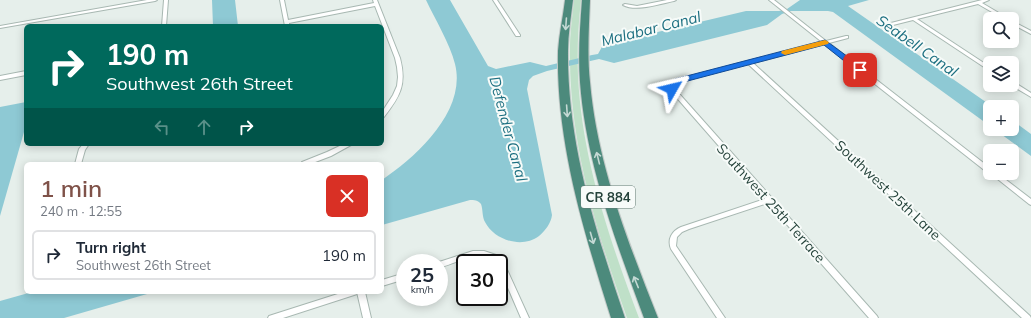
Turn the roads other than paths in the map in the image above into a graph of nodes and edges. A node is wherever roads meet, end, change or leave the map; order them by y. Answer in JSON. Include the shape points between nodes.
{"nodes":[{"id":1,"x":155,"y":0,"type":"edge"},
{"id":2,"x":166,"y":0,"type":"edge"},
{"id":3,"x":282,"y":0,"type":"edge"},
{"id":4,"x":495,"y":0,"type":"edge"},
{"id":5,"x":569,"y":0,"type":"edge"},
{"id":6,"x":586,"y":0,"type":"edge"},
{"id":7,"x":674,"y":0,"type":"edge"},
{"id":8,"x":771,"y":0,"type":"edge"},
{"id":9,"x":987,"y":0,"type":"edge"},
{"id":10,"x":376,"y":2,"type":"edge"},
{"id":11,"x":978,"y":2,"type":"junction"},
{"id":12,"x":625,"y":5,"type":"dead end"},
{"id":13,"x":995,"y":12,"type":"edge"},
{"id":14,"x":914,"y":19,"type":"junction"},
{"id":15,"x":164,"y":24,"type":"edge"},
{"id":16,"x":287,"y":24,"type":"edge"},
{"id":17,"x":893,"y":24,"type":"dead end"},
{"id":18,"x":1019,"y":26,"type":"edge"},
{"id":19,"x":0,"y":28,"type":"edge"},
{"id":20,"x":1031,"y":33,"type":"edge"},
{"id":21,"x":518,"y":35,"type":"dead end"},
{"id":22,"x":846,"y":37,"type":"dead end"},
{"id":23,"x":825,"y":42,"type":"junction"},
{"id":24,"x":749,"y":62,"type":"junction"},
{"id":25,"x":983,"y":63,"type":"edge"},
{"id":26,"x":24,"y":73,"type":"edge"},
{"id":27,"x":0,"y":78,"type":"edge"},
{"id":28,"x":1019,"y":87,"type":"edge"},
{"id":29,"x":1031,"y":95,"type":"edge"},
{"id":30,"x":384,"y":113,"type":"edge"},
{"id":31,"x":84,"y":146,"type":"edge"},
{"id":32,"x":345,"y":146,"type":"edge"},
{"id":33,"x":78,"y":162,"type":"edge"},
{"id":34,"x":309,"y":162,"type":"edge"},
{"id":35,"x":983,"y":165,"type":"edge"},
{"id":36,"x":1002,"y":180,"type":"edge"},
{"id":37,"x":769,"y":200,"type":"junction"},
{"id":38,"x":1031,"y":202,"type":"edge"},
{"id":39,"x":448,"y":262,"type":"edge"},
{"id":40,"x":396,"y":279,"type":"edge"},
{"id":41,"x":384,"y":282,"type":"edge"},
{"id":42,"x":348,"y":294,"type":"edge"},
{"id":43,"x":361,"y":294,"type":"edge"},
{"id":44,"x":272,"y":318,"type":"edge"},
{"id":45,"x":367,"y":318,"type":"edge"},
{"id":46,"x":525,"y":318,"type":"edge"},
{"id":47,"x":618,"y":318,"type":"edge"},
{"id":48,"x":651,"y":318,"type":"edge"},
{"id":49,"x":721,"y":318,"type":"edge"},
{"id":50,"x":874,"y":318,"type":"edge"},
{"id":51,"x":1027,"y":318,"type":"edge"}],
"edges":[{"from":1,"to":19,"type":"street"},
{"from":2,"to":15,"type":"street"},
{"from":3,"to":16,"type":"street"},
{"from":4,"to":21,"type":"street"},
{"from":5,"to":47,"type":"highway","number":"CR 884","one_way":true,"via":[[563,48],[568,127],[584,208]]},
{"from":48,"to":6,"type":"highway","number":"CR 884","one_way":true,"via":[[631,269],[606,191],[587,106],[582,48]]},
{"from":7,"to":12,"type":"street","via":[[637,7]]},
{"from":8,"to":23,"type":"street"},
{"from":9,"to":11,"type":"street"},
{"from":10,"to":16,"type":"street"},
{"from":10,"to":30,"type":"street","via":[[401,69],[396,96]]},
{"from":11,"to":13,"type":"street"},
{"from":11,"to":14,"type":"street"},
{"from":14,"to":17,"type":"street"},
{"from":14,"to":25,"type":"street"},
{"from":18,"to":20,"type":"street"},
{"from":22,"to":23,"type":"street"},
{"from":23,"to":24,"type":"street"},
{"from":23,"to":35,"type":"street"},
{"from":24,"to":37,"type":"street","name":"Southwest 25th Terrace","via":[[678,81],[672,86],[674,93]]},
{"from":24,"to":51,"type":"street","name":"Southwest 25th Lane"},
{"from":26,"to":27,"type":"street"},
{"from":28,"to":29,"type":"street"},
{"from":31,"to":33,"type":"street"},
{"from":32,"to":34,"type":"street"},
{"from":36,"to":38,"type":"street"},
{"from":37,"to":49,"type":"street","via":[[677,230],[672,238],[673,247]]},
{"from":37,"to":50,"type":"street","name":"Southwest 25th Terrace"},
{"from":39,"to":46,"type":"street","via":[[473,254],[494,257],[502,265]]},
{"from":40,"to":41,"type":"street"},
{"from":42,"to":44,"type":"street"},
{"from":43,"to":45,"type":"street"}]}
